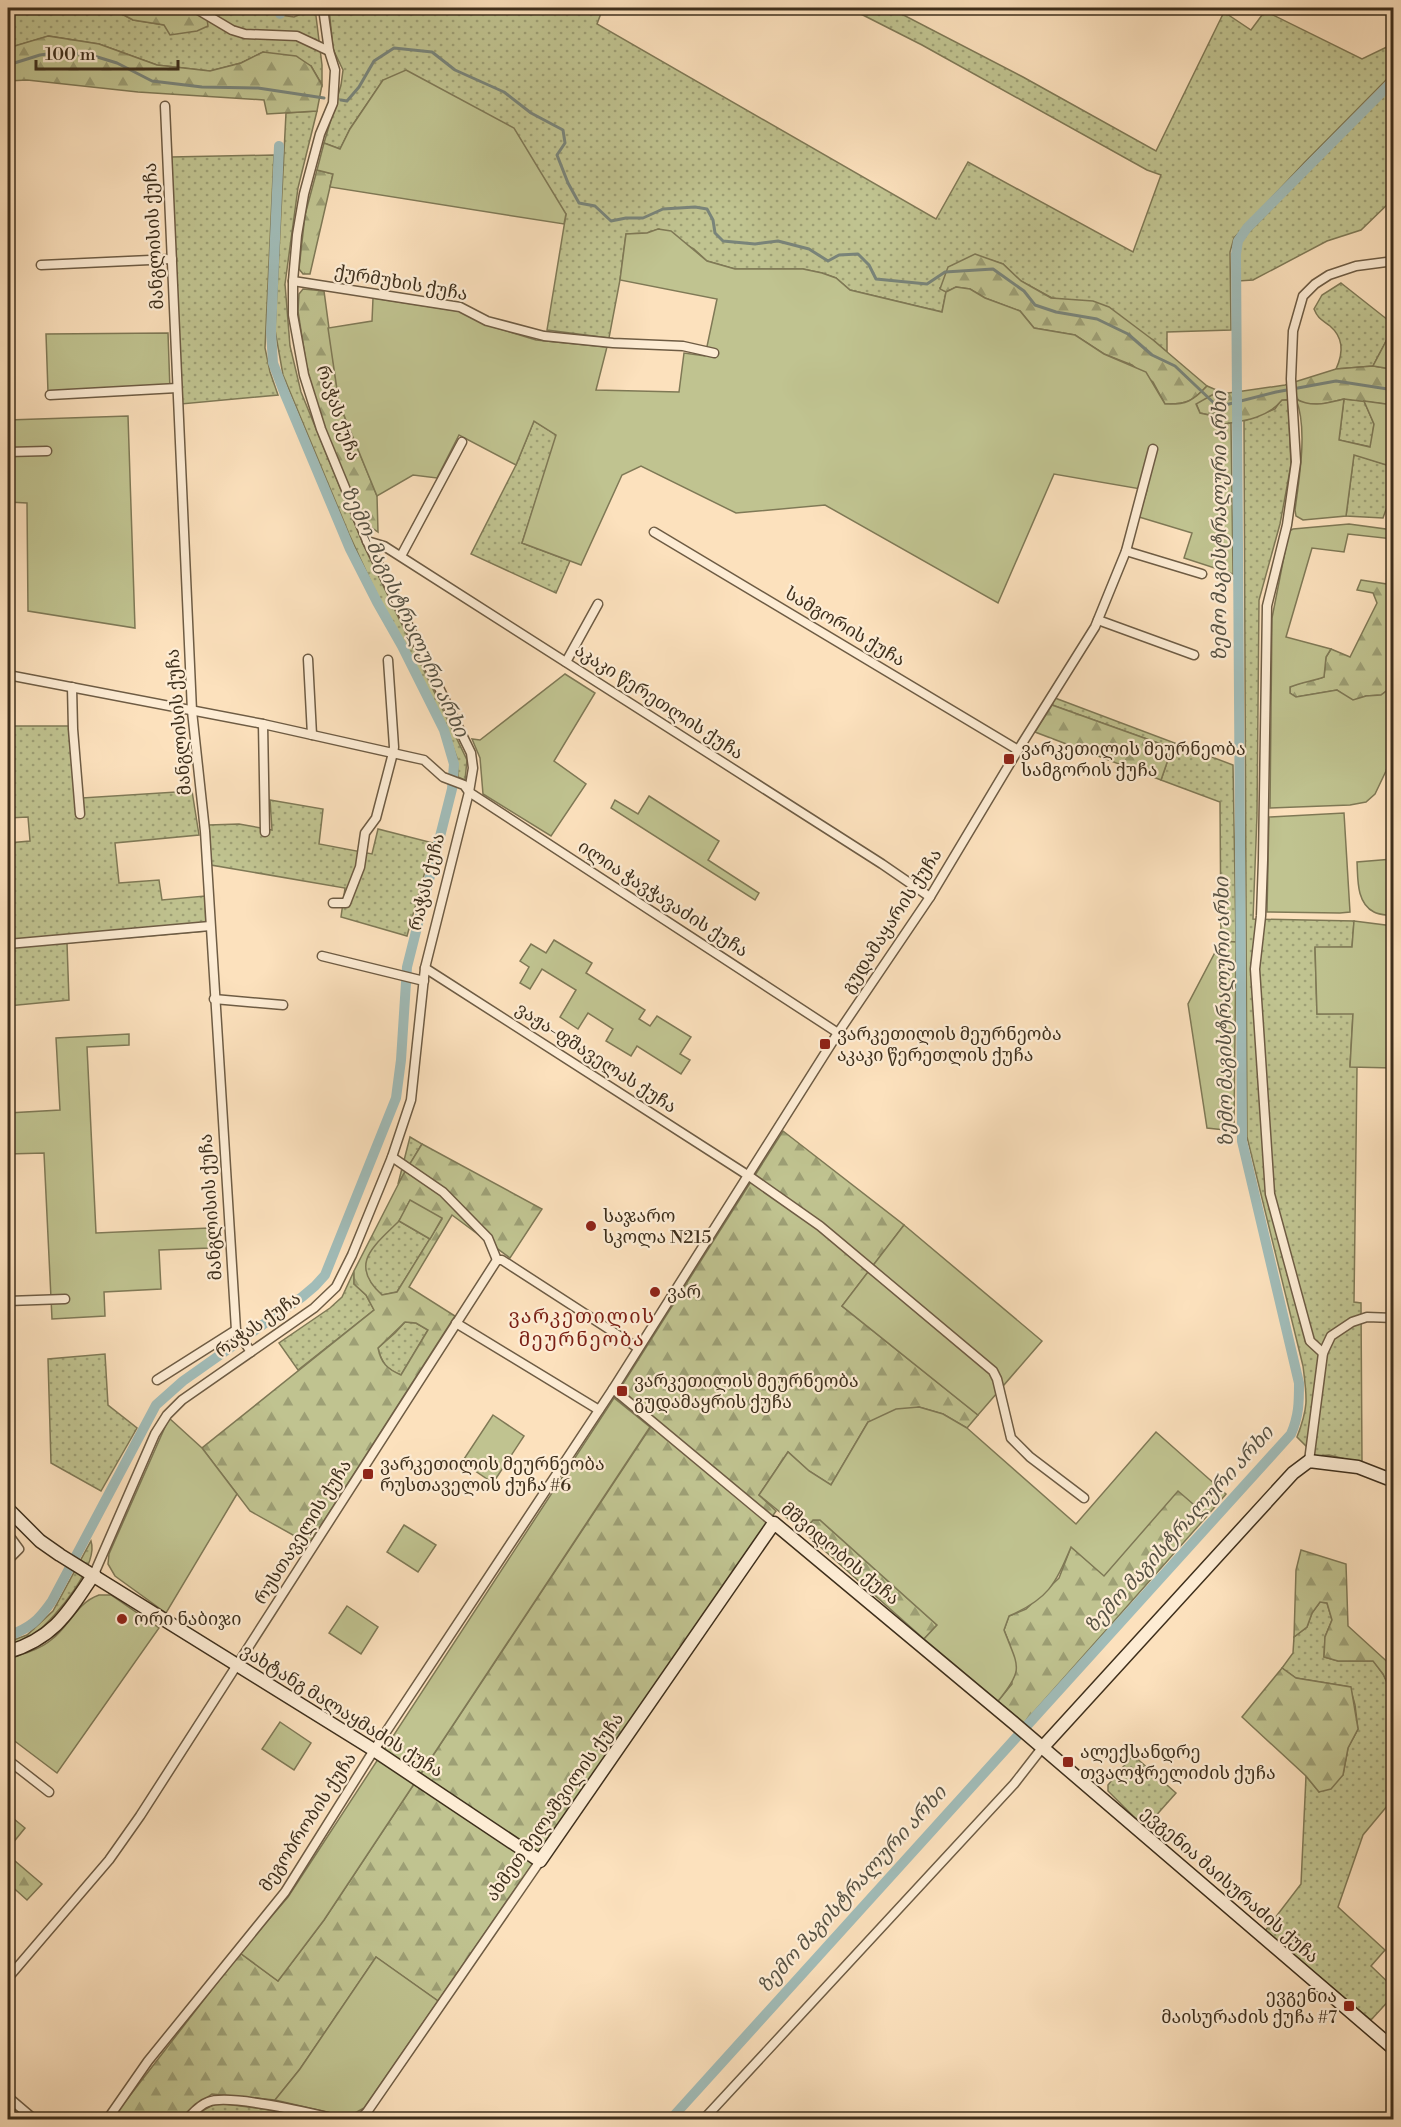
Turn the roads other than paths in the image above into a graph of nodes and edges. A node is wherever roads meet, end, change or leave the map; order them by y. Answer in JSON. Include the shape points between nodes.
{"nodes":[{"id":1,"x":195,"y":8,"type":"edge"},
{"id":2,"x":323,"y":8,"type":"edge"},
{"id":3,"x":329,"y":51,"type":"junction"},
{"id":4,"x":165,"y":106,"type":"dead end"},
{"id":5,"x":172,"y":259,"type":"junction"},
{"id":6,"x":1394,"y":261,"type":"edge"},
{"id":7,"x":41,"y":265,"type":"dead end"},
{"id":8,"x":293,"y":281,"type":"junction"},
{"id":9,"x":714,"y":352,"type":"dead end"},
{"id":10,"x":177,"y":388,"type":"junction"},
{"id":11,"x":50,"y":394,"type":"dead end"},
{"id":12,"x":462,"y":442,"type":"dead end"},
{"id":13,"x":1153,"y":449,"type":"dead end"},
{"id":14,"x":8,"y":452,"type":"edge"},
{"id":15,"x":46,"y":452,"type":"dead end"},
{"id":16,"x":654,"y":532,"type":"dead end"},
{"id":17,"x":367,"y":541,"type":"junction"},
{"id":18,"x":1126,"y":551,"type":"junction"},
{"id":19,"x":401,"y":556,"type":"junction"},
{"id":20,"x":1202,"y":574,"type":"dead end"},
{"id":21,"x":598,"y":604,"type":"dead end"},
{"id":22,"x":1098,"y":620,"type":"junction"},
{"id":23,"x":1194,"y":656,"type":"dead end"},
{"id":24,"x":308,"y":659,"type":"dead end"},
{"id":25,"x":388,"y":660,"type":"dead end"},
{"id":26,"x":566,"y":662,"type":"junction"},
{"id":27,"x":8,"y":675,"type":"edge"},
{"id":28,"x":72,"y":687,"type":"junction"},
{"id":29,"x":192,"y":711,"type":"junction"},
{"id":30,"x":263,"y":723,"type":"junction"},
{"id":31,"x":312,"y":735,"type":"junction"},
{"id":32,"x":1018,"y":750,"type":"junction"},
{"id":33,"x":393,"y":753,"type":"junction"},
{"id":34,"x":467,"y":788,"type":"junction"},
{"id":35,"x":80,"y":814,"type":"dead end"},
{"id":36,"x":265,"y":832,"type":"dead end"},
{"id":37,"x":930,"y":897,"type":"junction"},
{"id":38,"x":333,"y":903,"type":"dead end"},
{"id":39,"x":210,"y":926,"type":"junction"},
{"id":40,"x":8,"y":944,"type":"edge"},
{"id":41,"x":322,"y":956,"type":"dead end"},
{"id":42,"x":425,"y":968,"type":"junction"},
{"id":43,"x":424,"y":981,"type":"junction"},
{"id":44,"x":214,"y":999,"type":"junction"},
{"id":45,"x":284,"y":1005,"type":"dead end"},
{"id":46,"x":838,"y":1033,"type":"junction"},
{"id":47,"x":392,"y":1157,"type":"junction"},
{"id":48,"x":749,"y":1176,"type":"junction"},
{"id":49,"x":497,"y":1260,"type":"junction"},
{"id":50,"x":65,"y":1299,"type":"dead end"},
{"id":51,"x":8,"y":1300,"type":"edge"},
{"id":52,"x":1394,"y":1318,"type":"edge"},
{"id":53,"x":456,"y":1323,"type":"junction"},
{"id":54,"x":237,"y":1332,"type":"junction"},
{"id":55,"x":638,"y":1348,"type":"junction"},
{"id":56,"x":249,"y":1349,"type":"junction"},
{"id":57,"x":1323,"y":1353,"type":"junction"},
{"id":58,"x":157,"y":1380,"type":"dead end"},
{"id":59,"x":613,"y":1389,"type":"junction"},
{"id":60,"x":598,"y":1410,"type":"junction"},
{"id":61,"x":1309,"y":1461,"type":"junction"},
{"id":62,"x":1394,"y":1481,"type":"edge"},
{"id":63,"x":1083,"y":1498,"type":"dead end"},
{"id":64,"x":8,"y":1509,"type":"edge"},
{"id":65,"x":774,"y":1523,"type":"junction"},
{"id":66,"x":8,"y":1534,"type":"edge"},
{"id":67,"x":8,"y":1560,"type":"edge"},
{"id":68,"x":90,"y":1572,"type":"junction"},
{"id":69,"x":8,"y":1652,"type":"edge"},
{"id":70,"x":237,"y":1666,"type":"junction"},
{"id":71,"x":1038,"y":1744,"type":"junction"},
{"id":72,"x":374,"y":1750,"type":"junction"},
{"id":73,"x":8,"y":1760,"type":"edge"},
{"id":74,"x":49,"y":1792,"type":"dead end"},
{"id":75,"x":540,"y":1861,"type":"junction"},
{"id":76,"x":8,"y":1978,"type":"edge"},
{"id":77,"x":1394,"y":2049,"type":"edge"},
{"id":78,"x":8,"y":2097,"type":"edge"},
{"id":79,"x":35,"y":2120,"type":"edge"},
{"id":80,"x":107,"y":2120,"type":"edge"},
{"id":81,"x":186,"y":2120,"type":"edge"},
{"id":82,"x":341,"y":2120,"type":"edge"},
{"id":83,"x":359,"y":2120,"type":"edge"},
{"id":84,"x":704,"y":2120,"type":"edge"}],
"edges":[{"from":1,"to":3,"type":"street","via":[[239,32],[297,36]]},
{"from":2,"to":3,"type":"street","name":"რაჭას ქუჩა"},
{"from":3,"to":8,"type":"street","name":"რაჭას ქუჩა","via":[[335,70],[333,103],[304,194]]},
{"from":4,"to":5,"type":"street","name":"მანგლისის ქუჩა"},
{"from":5,"to":7,"type":"street"},
{"from":5,"to":10,"type":"street","name":"მანგლისის ქუჩა"},
{"from":6,"to":57,"type":"street","via":[[1356,266],[1329,275],[1303,296],[1293,331],[1293,490],[1267,606],[1263,860],[1255,969],[1270,1194],[1310,1341]]},
{"from":8,"to":9,"type":"street","name":"ქურმუხის ქუჩა","via":[[460,307],[487,321],[544,336],[613,344],[683,346]]},
{"from":8,"to":17,"type":"street","name":"რაჭას ქუჩა","via":[[293,315],[304,375],[321,429]]},
{"from":10,"to":11,"type":"street"},
{"from":10,"to":29,"type":"street","name":"მანგლისის ქუჩა"},
{"from":12,"to":19,"type":"street"},
{"from":13,"to":18,"type":"street","name":"გუდამაყარის ქუჩა"},
{"from":14,"to":15,"type":"street"},
{"from":16,"to":32,"type":"street","name":"სამგორის ქუჩა"},
{"from":17,"to":19,"type":"street","name":"აკაკი წერეთლის ქუჩა"},
{"from":17,"to":34,"type":"street","name":"რაჭას ქუჩა","via":[[471,753],[473,768]]},
{"from":18,"to":20,"type":"street"},
{"from":18,"to":22,"type":"street","name":"გუდამაყარის ქუჩა"},
{"from":19,"to":26,"type":"street","name":"აკაკი წერეთლის ქუჩა"},
{"from":21,"to":26,"type":"street"},
{"from":22,"to":23,"type":"street"},
{"from":22,"to":32,"type":"street","name":"გუდამაყარის ქუჩა"},
{"from":24,"to":31,"type":"street"},
{"from":25,"to":33,"type":"street"},
{"from":26,"to":37,"type":"street","name":"აკაკი წერეთლის ქუჩა"},
{"from":27,"to":28,"type":"street","name":"ილია ჭავჭავაძის ქუჩა"},
{"from":28,"to":29,"type":"street","name":"ილია ჭავჭავაძის ქუჩა"},
{"from":28,"to":35,"type":"street"},
{"from":29,"to":30,"type":"street","name":"ილია ჭავჭავაძის ქუჩა"},
{"from":29,"to":39,"type":"street","name":"მანგლისის ქუჩა"},
{"from":30,"to":31,"type":"street","name":"ილია ჭავჭავაძის ქუჩა"},
{"from":30,"to":36,"type":"street"},
{"from":31,"to":33,"type":"street","name":"ილია ჭავჭავაძის ქუჩა"},
{"from":32,"to":37,"type":"street","name":"გუდამაყარის ქუჩა"},
{"from":33,"to":34,"type":"street","name":"ილია ჭავჭავაძის ქუჩა","via":[[424,760],[443,777]]},
{"from":33,"to":38,"type":"street","via":[[376,818],[365,833],[360,867],[346,903]]},
{"from":34,"to":42,"type":"street","name":"რაჭას ქუჩა"},
{"from":34,"to":46,"type":"street","name":"ილია ჭავჭავაძის ქუჩა"},
{"from":37,"to":46,"type":"street","name":"გუდამაყარის ქუჩა"},
{"from":39,"to":40,"type":"street"},
{"from":39,"to":44,"type":"street","name":"მანგლისის ქუჩა"},
{"from":41,"to":43,"type":"street"},
{"from":42,"to":43,"type":"street","name":"რაჭას ქუჩა"},
{"from":42,"to":48,"type":"street","name":"ვაჟა-ფშაველას ქუჩა"},
{"from":43,"to":47,"type":"street","name":"რაჭას ქუჩა","via":[[411,1100]]},
{"from":44,"to":45,"type":"street"},
{"from":44,"to":54,"type":"street","name":"მანგლისის ქუჩა"},
{"from":46,"to":48,"type":"street","name":"გუდამაყარის ქუჩა"},
{"from":47,"to":49,"type":"street","via":[[443,1192],[488,1238]]},
{"from":47,"to":56,"type":"street","name":"რაჭას ქუჩა","via":[[336,1287],[314,1308]]},
{"from":48,"to":55,"type":"street","name":"გუდამაყარის ქუჩა"},
{"from":48,"to":63,"type":"street","name":"ვაჟა-ფშაველას ქუჩა","via":[[820,1226],[993,1371],[1011,1438]]},
{"from":49,"to":53,"type":"street","name":"რუსთაველის ქუჩა"},
{"from":49,"to":55,"type":"street"},
{"from":50,"to":51,"type":"street"},
{"from":52,"to":57,"type":"street","via":[[1367,1317],[1352,1322],[1331,1336]]},
{"from":53,"to":60,"type":"street"},
{"from":53,"to":70,"type":"street","name":"რუსთაველის ქუჩა"},
{"from":54,"to":56,"type":"street"},
{"from":54,"to":58,"type":"street"},
{"from":55,"to":59,"type":"street","name":"გუდამაყარის ქუჩა"},
{"from":56,"to":68,"type":"street","name":"რაჭას ქუჩა","via":[[166,1415]]},
{"from":57,"to":61,"type":"street"},
{"from":59,"to":60,"type":"street","name":"მეგობრობის ქუჩა"},
{"from":59,"to":65,"type":"street","name":"მშვიდობის ქუჩა"},
{"from":60,"to":72,"type":"street","name":"მეგობრობის ქუჩა"},
{"from":61,"to":62,"type":"street","via":[[1358,1467]]},
{"from":61,"to":71,"type":"street","via":[[1293,1473]]},
{"from":64,"to":68,"type":"street","name":"ვახტანგ მალაყმაძის ქუჩა","via":[[40,1541]]},
{"from":65,"to":71,"type":"street","name":"მშვიდობის ქუჩა"},
{"from":65,"to":75,"type":"street","name":"ახმეთ მელაშვილის ქუჩა"},
{"from":66,"to":67,"type":"street","via":[[19,1549]]},
{"from":68,"to":69,"type":"street","name":"რაჭას ქუჩა","via":[[60,1622],[44,1637]]},
{"from":68,"to":70,"type":"street","name":"ვახტანგ მალაყმაძის ქუჩა"},
{"from":70,"to":72,"type":"street","name":"ვახტანგ მალაყმაძის ქუჩა"},
{"from":70,"to":76,"type":"street","name":"რუსთაველის ქუჩა","via":[[109,1860]]},
{"from":71,"to":77,"type":"street","name":"ევგენია მაისურაძის ქუჩა"},
{"from":71,"to":84,"type":"street","via":[[1014,1785]]},
{"from":72,"to":75,"type":"street","name":"ვახტანგ მალაყმაძის ქუჩა"},
{"from":72,"to":80,"type":"street","name":"მეგობრობის ქუჩა","via":[[285,1892],[148,2061]]},
{"from":73,"to":74,"type":"street"},
{"from":75,"to":83,"type":"street","name":"ახმეთ მელაშვილის ქუჩა"},
{"from":78,"to":79,"type":"street"},
{"from":81,"to":82,"type":"street","via":[[202,2105],[216,2100],[264,2104]]}]}
